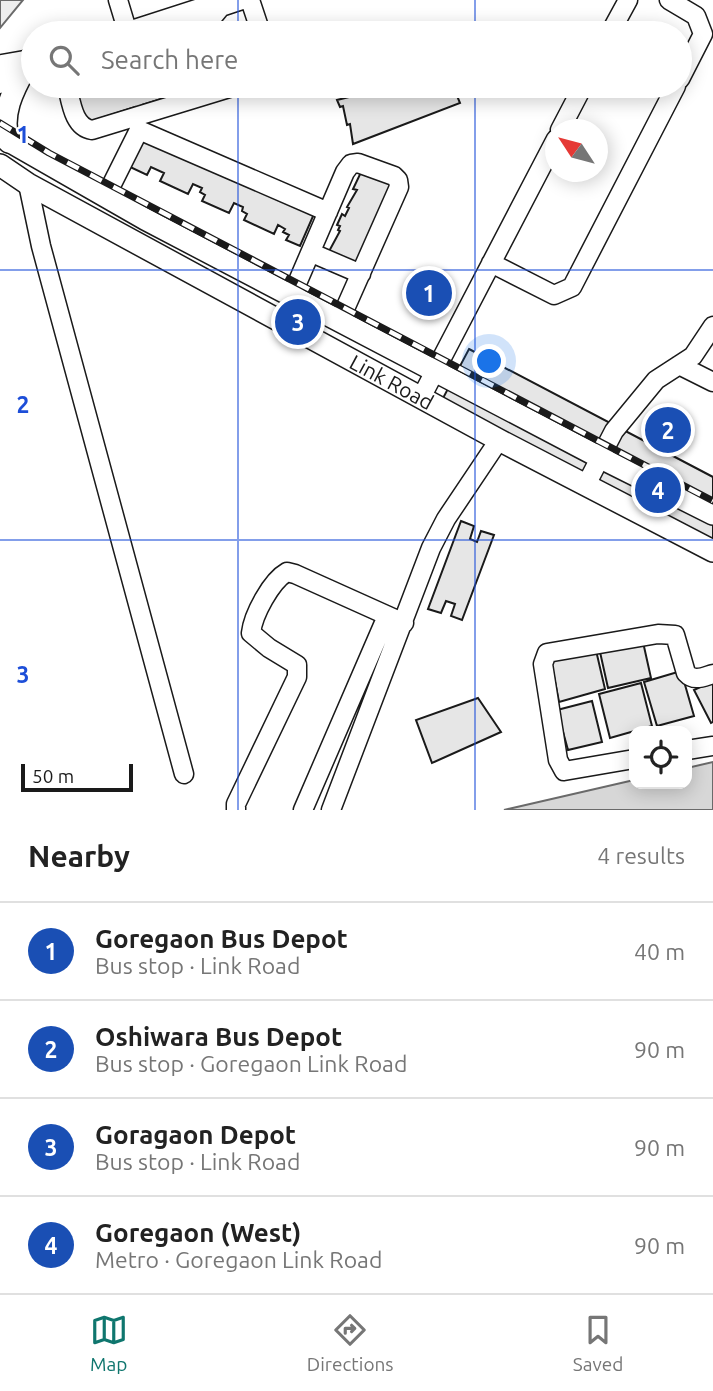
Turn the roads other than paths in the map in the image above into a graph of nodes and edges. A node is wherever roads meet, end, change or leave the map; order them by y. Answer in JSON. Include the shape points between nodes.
{"nodes":[{"id":1,"x":118,"y":0,"type":"edge"},
{"id":2,"x":242,"y":0,"type":"edge"},
{"id":3,"x":250,"y":0,"type":"edge"},
{"id":4,"x":628,"y":0,"type":"edge"},
{"id":5,"x":669,"y":0,"type":"edge"},
{"id":6,"x":221,"y":7,"type":"junction"},
{"id":7,"x":123,"y":21,"type":"edge"},
{"id":8,"x":162,"y":21,"type":"edge"},
{"id":9,"x":204,"y":21,"type":"edge"},
{"id":10,"x":257,"y":21,"type":"edge"},
{"id":11,"x":617,"y":21,"type":"edge"},
{"id":12,"x":692,"y":56,"type":"edge"},
{"id":13,"x":21,"y":63,"type":"edge"},
{"id":14,"x":0,"y":66,"type":"edge"},
{"id":15,"x":21,"y":68,"type":"edge"},
{"id":16,"x":21,"y":71,"type":"edge"},
{"id":17,"x":21,"y":76,"type":"edge"},
{"id":18,"x":0,"y":84,"type":"edge"},
{"id":19,"x":0,"y":96,"type":"edge"},
{"id":20,"x":70,"y":98,"type":"edge"},
{"id":21,"x":204,"y":98,"type":"edge"},
{"id":22,"x":577,"y":98,"type":"edge"},
{"id":23,"x":670,"y":98,"type":"edge"},
{"id":24,"x":566,"y":119,"type":"edge"},
{"id":25,"x":138,"y":123,"type":"junction"},
{"id":26,"x":4,"y":139,"type":"edge"},
{"id":27,"x":545,"y":158,"type":"edge"},
{"id":28,"x":0,"y":165,"type":"edge"},
{"id":29,"x":28,"y":184,"type":"junction"},
{"id":30,"x":106,"y":196,"type":"junction"},
{"id":31,"x":328,"y":212,"type":"junction"},
{"id":32,"x":145,"y":219,"type":"junction"},
{"id":33,"x":133,"y":240,"type":"junction"},
{"id":34,"x":312,"y":253,"type":"junction"},
{"id":35,"x":491,"y":263,"type":"junction"},
{"id":36,"x":361,"y":274,"type":"junction"},
{"id":37,"x":295,"y":296,"type":"junction"},
{"id":38,"x":340,"y":320,"type":"junction"},
{"id":39,"x":286,"y":323,"type":"junction"},
{"id":40,"x":713,"y":326,"type":"edge"},
{"id":41,"x":679,"y":365,"type":"junction"},
{"id":42,"x":435,"y":370,"type":"junction"},
{"id":43,"x":713,"y":382,"type":"edge"},
{"id":44,"x":422,"y":396,"type":"junction"},
{"id":45,"x":499,"y":440,"type":"junction"},
{"id":46,"x":601,"y":458,"type":"junction"},
{"id":47,"x":586,"y":485,"type":"junction"},
{"id":48,"x":713,"y":514,"type":"edge"},
{"id":49,"x":713,"y":551,"type":"edge"},
{"id":50,"x":395,"y":619,"type":"junction"},
{"id":51,"x":713,"y":674,"type":"edge"},
{"id":52,"x":713,"y":746,"type":"edge"},
{"id":53,"x":692,"y":749,"type":"edge"},
{"id":54,"x":629,"y":760,"type":"edge"},
{"id":55,"x":184,"y":774,"type":"dead end"},
{"id":56,"x":236,"y":810,"type":"edge"},
{"id":57,"x":303,"y":810,"type":"edge"},
{"id":58,"x":331,"y":810,"type":"edge"}],
"edges":[{"from":1,"to":7,"type":"street"},
{"from":2,"to":6,"type":"street"},
{"from":3,"to":10,"type":"street"},
{"from":4,"to":11,"type":"street"},
{"from":5,"to":12,"type":"street","via":[[695,16],[703,34]]},
{"from":6,"to":8,"type":"street","via":[[212,4]]},
{"from":6,"to":9,"type":"street"},
{"from":13,"to":14,"type":"main road"},
{"from":15,"to":18,"type":"street"},
{"from":16,"to":19,"type":"street"},
{"from":17,"to":26,"type":"main road","via":[[12,91]]},
{"from":20,"to":25,"type":"street","via":[[76,119],[86,130]]},
{"from":21,"to":25,"type":"street"},
{"from":22,"to":24,"type":"street"},
{"from":23,"to":35,"type":"street","via":[[572,287],[554,295]]},
{"from":25,"to":30,"type":"street"},
{"from":25,"to":31,"type":"street"},
{"from":26,"to":30,"type":"main road","name":"Link Road"},
{"from":27,"to":35,"type":"street"},
{"from":28,"to":29,"type":"main road","name":"Link Road"},
{"from":29,"to":33,"type":"main road","name":"Link Road"},
{"from":29,"to":55,"type":"street","via":[[44,259]]},
{"from":30,"to":32,"type":"main road","name":"Link Road"},
{"from":31,"to":34,"type":"street"},
{"from":31,"to":36,"type":"street","via":[[351,164],[398,180]]},
{"from":32,"to":33,"type":"main road"},
{"from":32,"to":37,"type":"main road","name":"Link Road"},
{"from":33,"to":39,"type":"main road","name":"Link Road"},
{"from":34,"to":36,"type":"street"},
{"from":34,"to":37,"type":"street"},
{"from":35,"to":42,"type":"street"},
{"from":36,"to":38,"type":"street"},
{"from":37,"to":38,"type":"main road","name":"Link Road"},
{"from":37,"to":39,"type":"main road"},
{"from":38,"to":42,"type":"main road","name":"Link Road"},
{"from":39,"to":44,"type":"main road","name":"Link Road"},
{"from":40,"to":41,"type":"street","via":[[693,356]]},
{"from":41,"to":43,"type":"street"},
{"from":41,"to":46,"type":"street","via":[[656,380],[614,431]]},
{"from":42,"to":44,"type":"street"},
{"from":42,"to":46,"type":"main road","name":"Link Road"},
{"from":44,"to":45,"type":"main road","name":"Link Road"},
{"from":45,"to":47,"type":"main road","name":"Link Road"},
{"from":45,"to":50,"type":"street","via":[[446,519]]},
{"from":46,"to":47,"type":"street"},
{"from":46,"to":48,"type":"main road","name":"Link Road"},
{"from":47,"to":49,"type":"main road","name":"Link Road"},
{"from":50,"to":56,"type":"street","via":[[295,574],[286,572],[278,578],[252,622],[251,633],[297,665],[298,677]]},
{"from":50,"to":57,"type":"street"},
{"from":50,"to":58,"type":"street"},
{"from":51,"to":54,"type":"street","via":[[696,679],[686,673],[675,635],[547,653],[543,664],[558,760],[564,771]]},
{"from":52,"to":53,"type":"street"}]}
